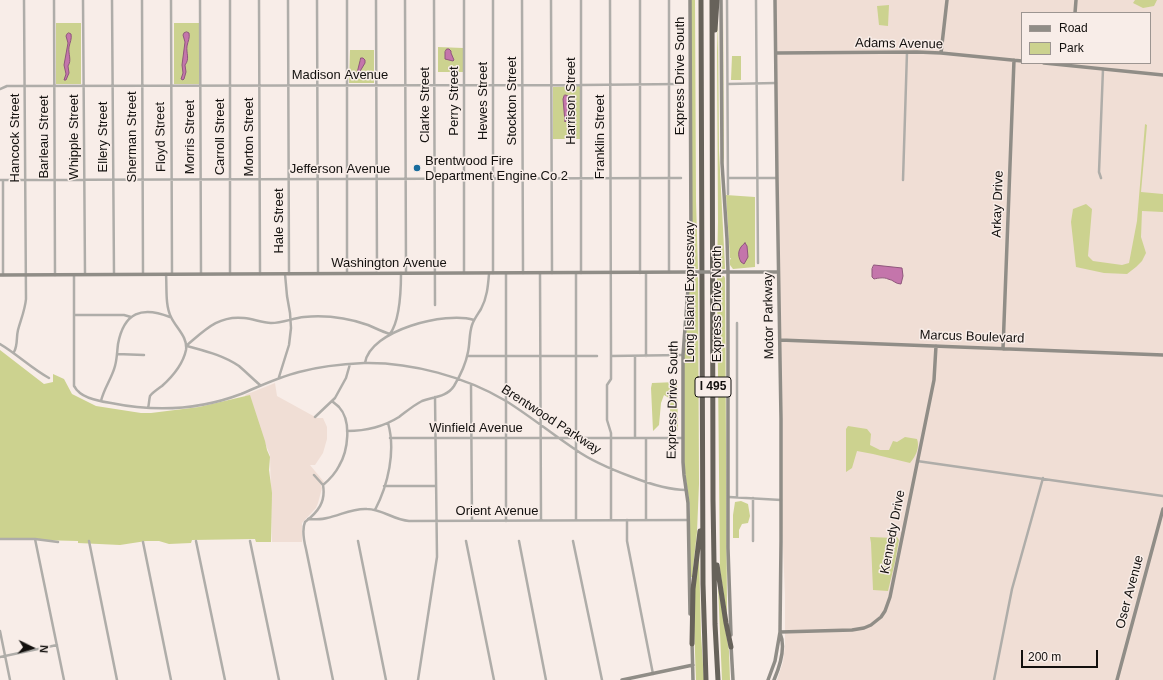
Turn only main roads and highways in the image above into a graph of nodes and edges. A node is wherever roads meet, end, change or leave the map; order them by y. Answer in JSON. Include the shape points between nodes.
{"nodes":[{"id":1,"x":698,"y":0,"type":"edge"},
{"id":2,"x":701,"y":0,"type":"edge"},
{"id":3,"x":712,"y":0,"type":"edge"},
{"id":4,"x":717,"y":0,"type":"edge"},
{"id":5,"x":702,"y":29,"type":"junction"},
{"id":6,"x":713,"y":39,"type":"junction"},
{"id":7,"x":702,"y":476,"type":"junction"},
{"id":8,"x":713,"y":500,"type":"junction"},
{"id":9,"x":692,"y":644,"type":"road end"},
{"id":10,"x":731,"y":647,"type":"road end"},
{"id":11,"x":706,"y":680,"type":"edge"},
{"id":12,"x":718,"y":680,"type":"edge"}],
"edges":[{"from":1,"to":5,"type":"highway"},
{"from":2,"to":5,"type":"highway","name":"Long Island Expressway","number":"I 495"},
{"from":3,"to":6,"type":"highway","name":"Long Island Expressway","number":"I 495"},
{"from":4,"to":6,"type":"highway"},
{"from":5,"to":7,"type":"highway","name":"Long Island Expressway","number":"I 495"},
{"from":6,"to":8,"type":"highway","name":"Long Island Expressway","number":"I 495"},
{"from":7,"to":9,"type":"highway","via":[[693,589]]},
{"from":7,"to":11,"type":"highway","name":"Long Island Expressway","number":"I 495"},
{"from":8,"to":10,"type":"highway","via":[[719,583]]},
{"from":8,"to":12,"type":"highway","name":"Long Island Expressway","number":"I 495"}]}
